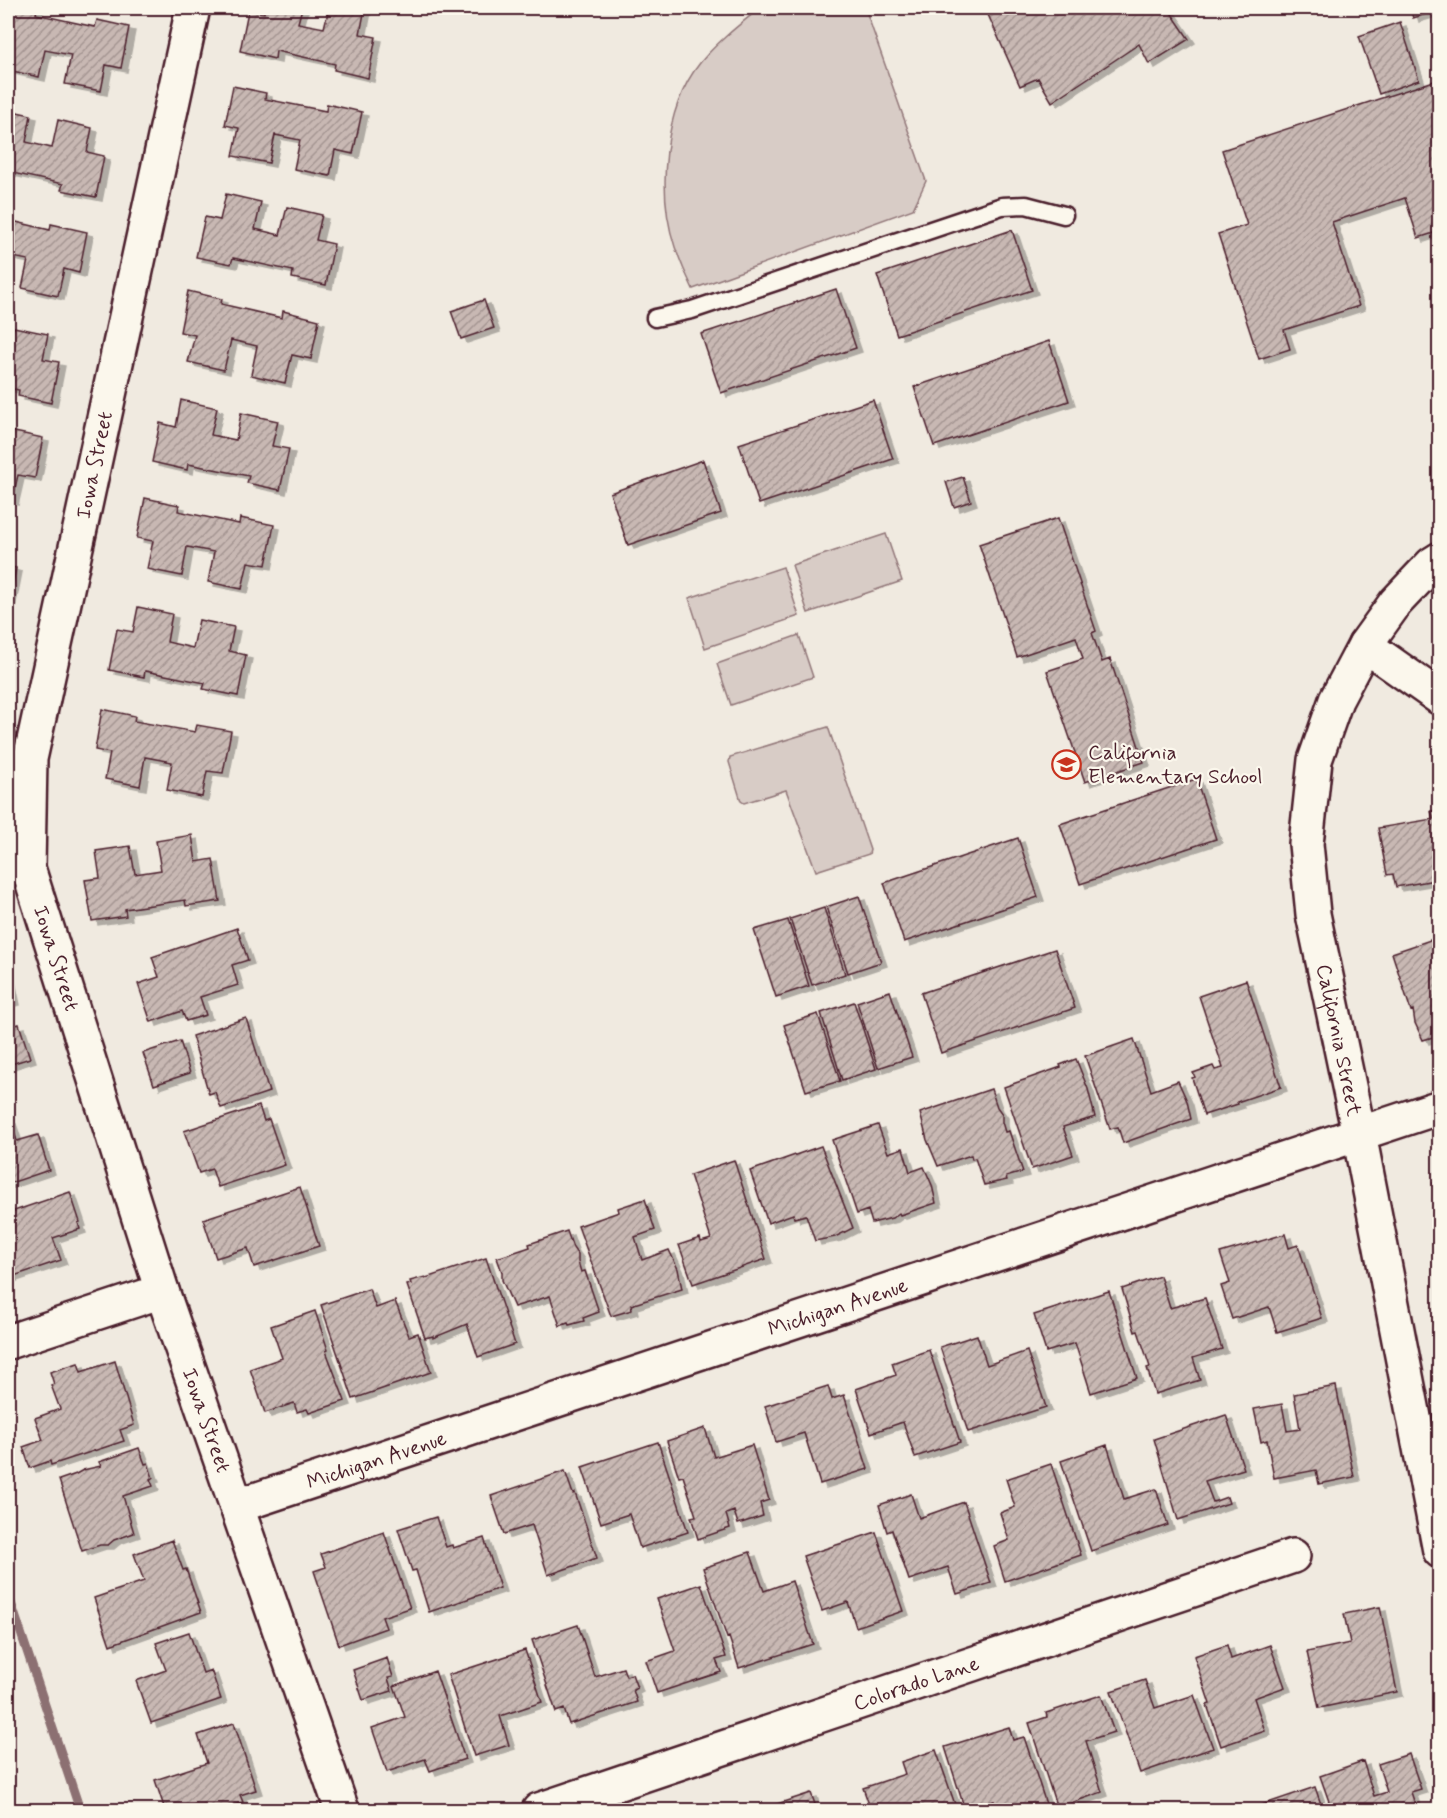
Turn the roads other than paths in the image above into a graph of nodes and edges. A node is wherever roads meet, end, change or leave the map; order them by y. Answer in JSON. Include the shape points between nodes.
{"nodes":[{"id":1,"x":193,"y":8,"type":"edge"},
{"id":2,"x":1064,"y":215,"type":"dead end"},
{"id":3,"x":655,"y":318,"type":"dead end"},
{"id":4,"x":1440,"y":559,"type":"edge"},
{"id":5,"x":1365,"y":645,"type":"junction"},
{"id":6,"x":1440,"y":698,"type":"edge"},
{"id":7,"x":1440,"y":1107,"type":"edge"},
{"id":8,"x":1359,"y":1134,"type":"junction"},
{"id":9,"x":162,"y":1291,"type":"junction"},
{"id":10,"x":8,"y":1342,"type":"edge"},
{"id":11,"x":237,"y":1506,"type":"junction"},
{"id":12,"x":1435,"y":1508,"type":"edge"},
{"id":13,"x":1440,"y":1551,"type":"edge"},
{"id":14,"x":1293,"y":1556,"type":"dead end"},
{"id":15,"x":342,"y":1810,"type":"edge"},
{"id":16,"x":539,"y":1810,"type":"edge"}],
"edges":[{"from":1,"to":9,"type":"street","name":"Iowa Street","via":[[30,759],[28,868]]},
{"from":2,"to":3,"type":"lane","via":[[1026,205],[1002,206]]},
{"from":4,"to":5,"type":"street","name":"California Street","via":[[1396,602]]},
{"from":5,"to":6,"type":"street"},
{"from":5,"to":8,"type":"street","name":"California Street","via":[[1336,700],[1315,760],[1306,844],[1313,914]]},
{"from":7,"to":8,"type":"street","name":"Michigan Avenue"},
{"from":8,"to":11,"type":"street","name":"Michigan Avenue"},
{"from":8,"to":12,"type":"street","name":"California Street"},
{"from":9,"to":10,"type":"street"},
{"from":9,"to":11,"type":"street","name":"Iowa Street"},
{"from":11,"to":15,"type":"street","name":"Iowa Street"},
{"from":12,"to":13,"type":"street","name":"California Street"},
{"from":14,"to":16,"type":"street","name":"Colorado Lane"}]}
